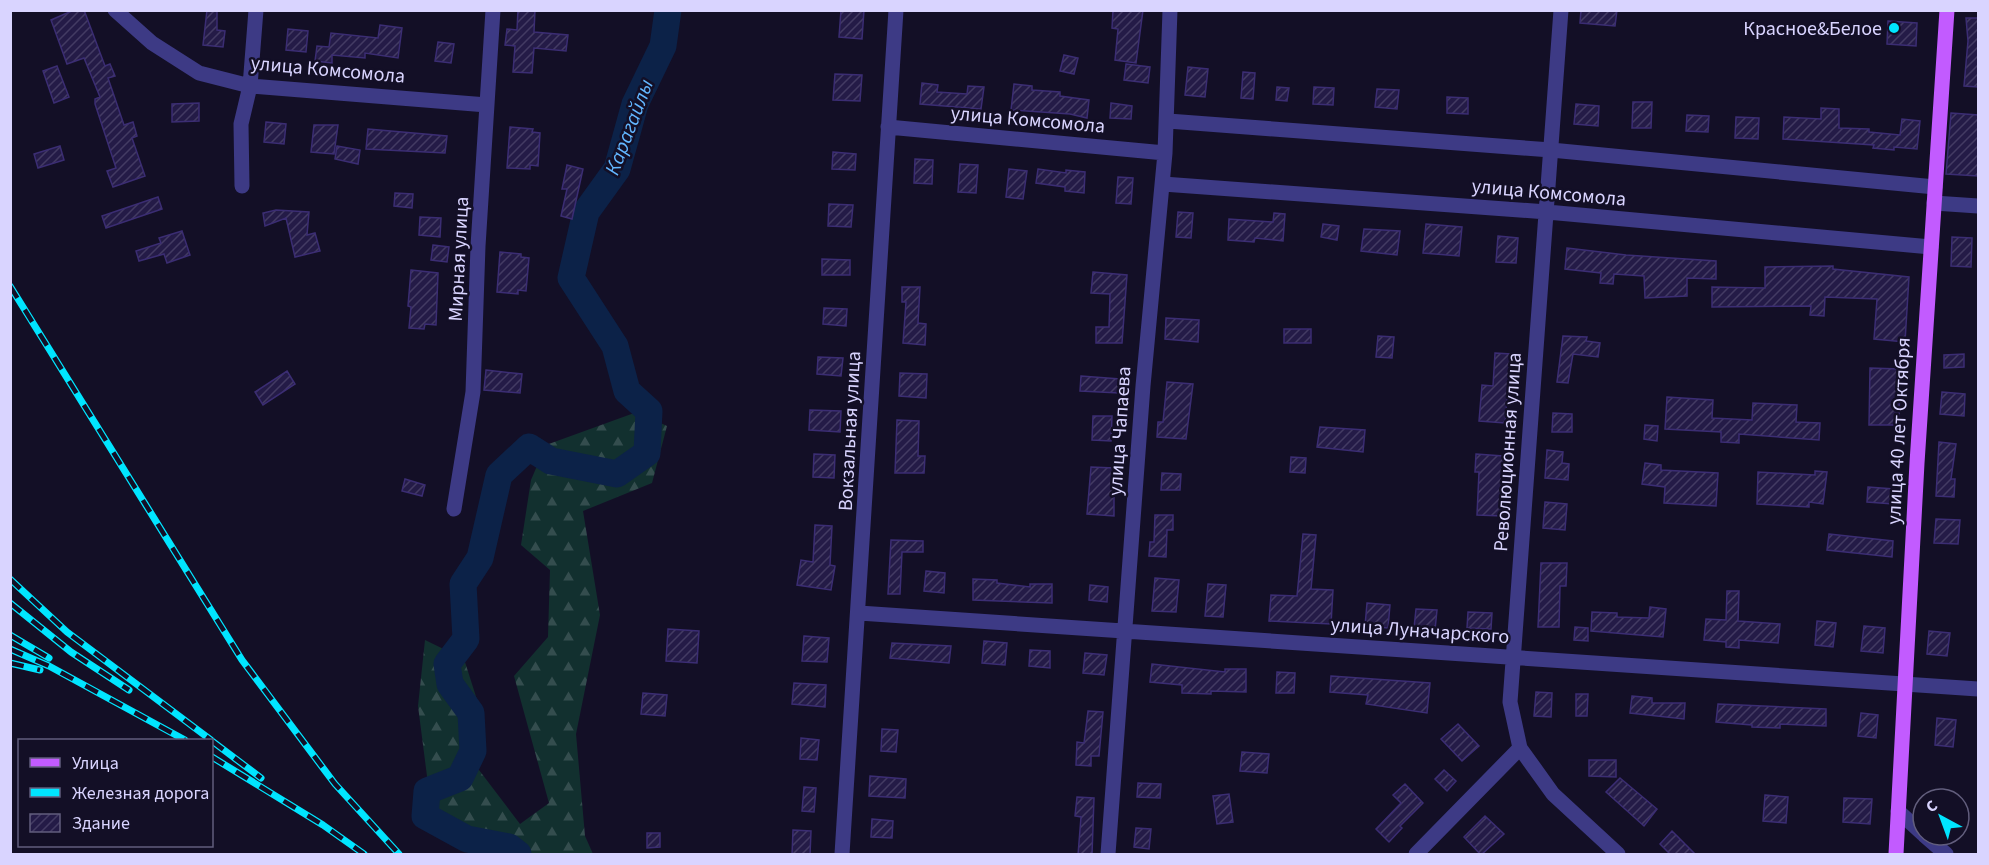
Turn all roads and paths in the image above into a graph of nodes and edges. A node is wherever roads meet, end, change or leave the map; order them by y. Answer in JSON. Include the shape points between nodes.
{"nodes":[{"id":1,"x":115,"y":10,"type":"edge"},
{"id":2,"x":256,"y":10,"type":"edge"},
{"id":3,"x":493,"y":10,"type":"edge"},
{"id":4,"x":896,"y":10,"type":"edge"},
{"id":5,"x":1170,"y":10,"type":"edge"},
{"id":6,"x":1561,"y":10,"type":"edge"},
{"id":7,"x":1947,"y":10,"type":"edge"},
{"id":8,"x":250,"y":86,"type":"junction"},
{"id":9,"x":487,"y":105,"type":"junction"},
{"id":10,"x":1168,"y":121,"type":"junction"},
{"id":11,"x":888,"y":127,"type":"junction"},
{"id":12,"x":1551,"y":150,"type":"junction"},
{"id":13,"x":1166,"y":153,"type":"junction"},
{"id":14,"x":1163,"y":184,"type":"junction"},
{"id":15,"x":242,"y":186,"type":"dead end"},
{"id":16,"x":1935,"y":187,"type":"junction"},
{"id":17,"x":1934,"y":203,"type":"junction"},
{"id":18,"x":1978,"y":207,"type":"edge"},
{"id":19,"x":1547,"y":212,"type":"junction"},
{"id":20,"x":1931,"y":247,"type":"junction"},
{"id":21,"x":454,"y":509,"type":"dead end"},
{"id":22,"x":859,"y":613,"type":"junction"},
{"id":23,"x":1126,"y":629,"type":"junction"},
{"id":24,"x":1513,"y":659,"type":"junction"},
{"id":25,"x":1905,"y":683,"type":"junction"},
{"id":26,"x":1978,"y":689,"type":"edge"},
{"id":27,"x":1520,"y":748,"type":"junction"},
{"id":28,"x":1898,"y":811,"type":"junction"},
{"id":29,"x":1911,"y":822,"type":"edge"},
{"id":30,"x":842,"y":855,"type":"edge"},
{"id":31,"x":1108,"y":855,"type":"edge"},
{"id":32,"x":1416,"y":855,"type":"edge"},
{"id":33,"x":1618,"y":855,"type":"edge"},
{"id":34,"x":1896,"y":855,"type":"edge"}],
"edges":[{"from":1,"to":8,"type":"street","name":"улица Комсомола","via":[[153,43],[199,73]]},
{"from":2,"to":8,"type":"street"},
{"from":3,"to":9,"type":"street","name":"Мирная улица"},
{"from":4,"to":11,"type":"street","name":"Вокзальная улица"},
{"from":5,"to":10,"type":"street","name":"улица Чапаева"},
{"from":6,"to":12,"type":"street","name":"Революционная улица"},
{"from":7,"to":16,"type":"main road","name":"улица 40 лет Октября"},
{"from":8,"to":9,"type":"street","name":"улица Комсомола"},
{"from":8,"to":15,"type":"street","via":[[241,124]]},
{"from":9,"to":21,"type":"street","name":"Мирная улица","via":[[473,392]]},
{"from":10,"to":12,"type":"street","name":"улица Комсомола"},
{"from":10,"to":13,"type":"street","name":"улица Чапаева"},
{"from":11,"to":13,"type":"street","name":"улица Комсомола"},
{"from":11,"to":22,"type":"street","name":"Вокзальная улица"},
{"from":12,"to":16,"type":"street","name":"улица Комсомола"},
{"from":12,"to":19,"type":"street","name":"Революционная улица"},
{"from":13,"to":14,"type":"street","name":"улица Чапаева"},
{"from":14,"to":19,"type":"street","name":"улица Комсомола"},
{"from":14,"to":23,"type":"street","name":"улица Чапаева","via":[[1143,386]]},
{"from":16,"to":17,"type":"main road","name":"улица 40 лет Октября"},
{"from":17,"to":18,"type":"street"},
{"from":17,"to":20,"type":"main road","name":"улица 40 лет Октября"},
{"from":19,"to":20,"type":"street","name":"улица Комсомола"},
{"from":19,"to":24,"type":"street","name":"Революционная улица"},
{"from":20,"to":25,"type":"main road","name":"улица 40 лет Октября"},
{"from":22,"to":23,"type":"street","name":"улица Луначарского"},
{"from":22,"to":30,"type":"street","name":"Вокзальная улица"},
{"from":23,"to":24,"type":"street","name":"улица Луначарского"},
{"from":23,"to":31,"type":"street","name":"улица Чапаева"},
{"from":24,"to":25,"type":"street","name":"улица Луначарского"},
{"from":24,"to":27,"type":"street","name":"Революционная улица","via":[[1510,702]]},
{"from":25,"to":26,"type":"street","name":"улица Луначарского"},
{"from":25,"to":28,"type":"main road","name":"улица 40 лет Октября"},
{"from":27,"to":32,"type":"street"},
{"from":27,"to":33,"type":"street","via":[[1553,794]]},
{"from":28,"to":29,"type":"street"},
{"from":28,"to":34,"type":"main road","name":"улица 40 лет Октября"}]}
